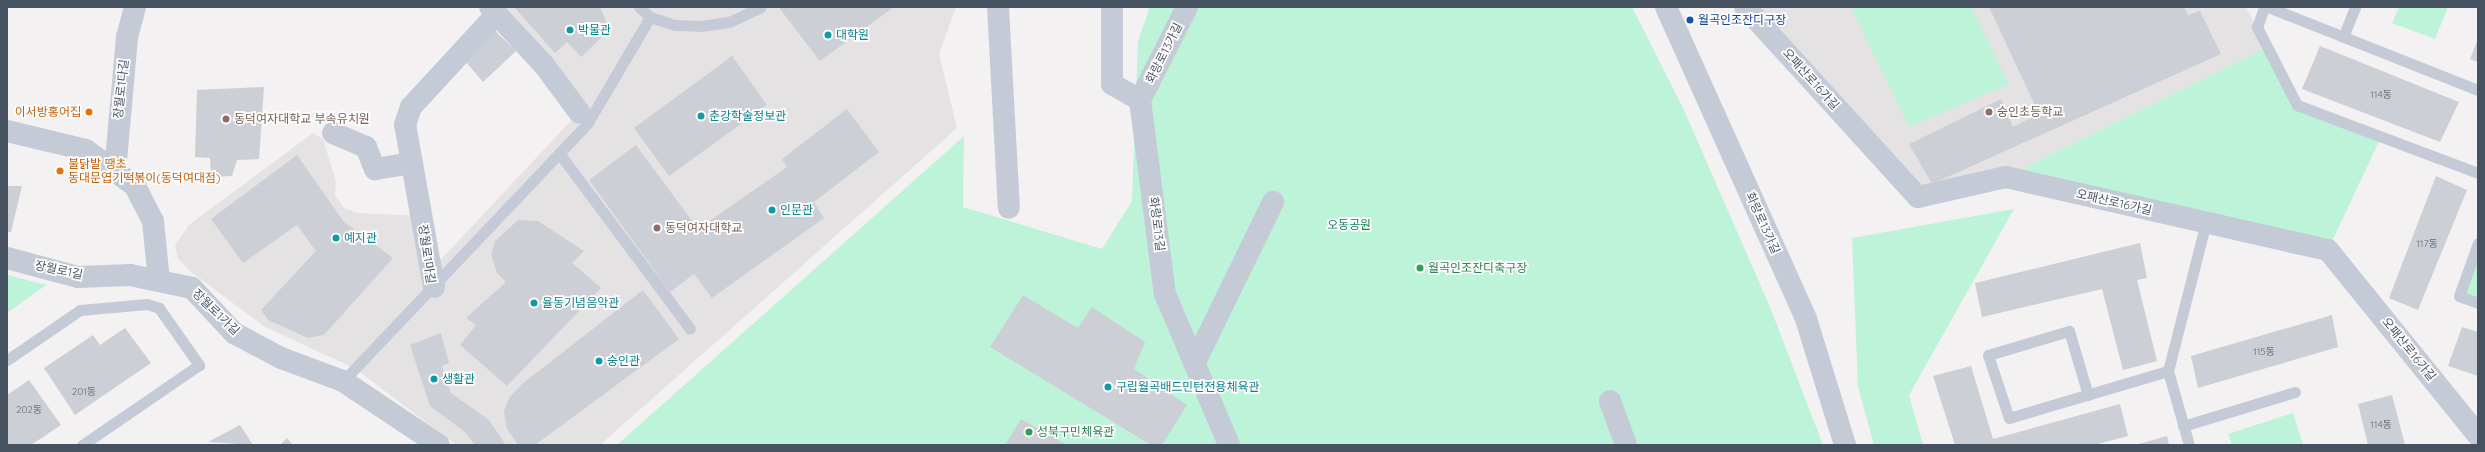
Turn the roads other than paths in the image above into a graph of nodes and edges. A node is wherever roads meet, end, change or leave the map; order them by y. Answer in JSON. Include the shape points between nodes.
{"nodes":[{"id":1,"x":135,"y":7,"type":"edge"},
{"id":2,"x":639,"y":7,"type":"edge"},
{"id":3,"x":761,"y":7,"type":"edge"},
{"id":4,"x":998,"y":7,"type":"edge"},
{"id":5,"x":1112,"y":7,"type":"edge"},
{"id":6,"x":1187,"y":7,"type":"edge"},
{"id":7,"x":1666,"y":7,"type":"edge"},
{"id":8,"x":1745,"y":7,"type":"edge"},
{"id":9,"x":2264,"y":7,"type":"edge"},
{"id":10,"x":2268,"y":7,"type":"edge"},
{"id":11,"x":2355,"y":7,"type":"edge"},
{"id":12,"x":492,"y":12,"type":"edge"},
{"id":13,"x":650,"y":17,"type":"junction"},
{"id":14,"x":2344,"y":37,"type":"junction"},
{"id":15,"x":2478,"y":90,"type":"edge"},
{"id":16,"x":1140,"y":100,"type":"junction"},
{"id":17,"x":583,"y":118,"type":"junction"},
{"id":18,"x":7,"y":131,"type":"edge"},
{"id":19,"x":333,"y":133,"type":"dead end"},
{"id":20,"x":559,"y":153,"type":"junction"},
{"id":21,"x":412,"y":163,"type":"junction"},
{"id":22,"x":115,"y":172,"type":"junction"},
{"id":23,"x":2478,"y":174,"type":"edge"},
{"id":24,"x":1274,"y":202,"type":"dead end"},
{"id":25,"x":1009,"y":208,"type":"dead end"},
{"id":26,"x":2206,"y":222,"type":"junction"},
{"id":27,"x":2478,"y":243,"type":"edge"},
{"id":28,"x":7,"y":258,"type":"edge"},
{"id":29,"x":159,"y":281,"type":"junction"},
{"id":30,"x":434,"y":287,"type":"junction"},
{"id":31,"x":2478,"y":303,"type":"edge"},
{"id":32,"x":690,"y":329,"type":"dead end"},
{"id":33,"x":7,"y":360,"type":"edge"},
{"id":34,"x":1196,"y":360,"type":"junction"},
{"id":35,"x":2168,"y":371,"type":"junction"},
{"id":36,"x":343,"y":381,"type":"junction"},
{"id":37,"x":2295,"y":392,"type":"dead end"},
{"id":38,"x":2088,"y":395,"type":"junction"},
{"id":39,"x":1610,"y":401,"type":"dead end"},
{"id":40,"x":2183,"y":426,"type":"junction"},
{"id":41,"x":2478,"y":435,"type":"edge"},
{"id":42,"x":82,"y":445,"type":"edge"},
{"id":43,"x":439,"y":445,"type":"edge"},
{"id":44,"x":1229,"y":445,"type":"edge"},
{"id":45,"x":1626,"y":445,"type":"edge"},
{"id":46,"x":1845,"y":445,"type":"edge"},
{"id":47,"x":2189,"y":445,"type":"edge"}],
"edges":[{"from":1,"to":22,"type":"street","name":"장월로1다길","via":[[127,37]]},
{"from":2,"to":13,"type":"lane"},
{"from":3,"to":13,"type":"lane","via":[[729,22],[700,26],[675,25]]},
{"from":4,"to":25,"type":"street"},
{"from":5,"to":16,"type":"street","via":[[1112,84]]},
{"from":6,"to":16,"type":"street","name":"화랑로13가길"},
{"from":7,"to":46,"type":"street","name":"화랑로13가길","via":[[1806,319]]},
{"from":8,"to":26,"type":"street","name":"오패산로16가길","via":[[1918,197],[2006,177]]},
{"from":9,"to":23,"type":"lane","via":[[2257,27],[2297,105]]},
{"from":10,"to":14,"type":"lane"},
{"from":11,"to":14,"type":"lane"},
{"from":12,"to":17,"type":"street","name":"장월로1마길","via":[[544,64]]},
{"from":12,"to":21,"type":"street","name":"장월로1마길","via":[[411,107],[404,125]]},
{"from":13,"to":17,"type":"lane"},
{"from":14,"to":15,"type":"lane"},
{"from":16,"to":34,"type":"street","name":"화랑로13길","via":[[1165,294]]},
{"from":17,"to":20,"type":"lane"},
{"from":18,"to":22,"type":"street","via":[[86,150]]},
{"from":19,"to":21,"type":"street","via":[[366,147],[375,168]]},
{"from":20,"to":30,"type":"lane"},
{"from":20,"to":32,"type":"lane"},
{"from":21,"to":30,"type":"street","name":"장월로1마길"},
{"from":22,"to":29,"type":"street","via":[[134,186],[153,221]]},
{"from":24,"to":34,"type":"street"},
{"from":26,"to":35,"type":"lane"},
{"from":26,"to":41,"type":"street","name":"오패산로16가길","via":[[2328,250]]},
{"from":27,"to":31,"type":"lane","via":[[2459,296]]},
{"from":28,"to":29,"type":"street","name":"장월로1길","via":[[78,277],[130,275]]},
{"from":29,"to":36,"type":"street","name":"장월로1가길","via":[[192,288],[234,333],[281,358]]},
{"from":30,"to":36,"type":"lane","name":"장월로1마길"},
{"from":33,"to":42,"type":"lane","via":[[80,310],[147,304],[159,308],[199,364]]},
{"from":34,"to":44,"type":"street","name":"화랑로13길"},
{"from":35,"to":38,"type":"lane"},
{"from":35,"to":40,"type":"lane"},
{"from":36,"to":43,"type":"street","name":"장월로1가길"},
{"from":37,"to":40,"type":"lane"},
{"from":38,"to":38,"type":"lane","via":[[2009,418],[1988,355],[2069,331]]},
{"from":39,"to":45,"type":"street"},
{"from":40,"to":47,"type":"lane"}]}
